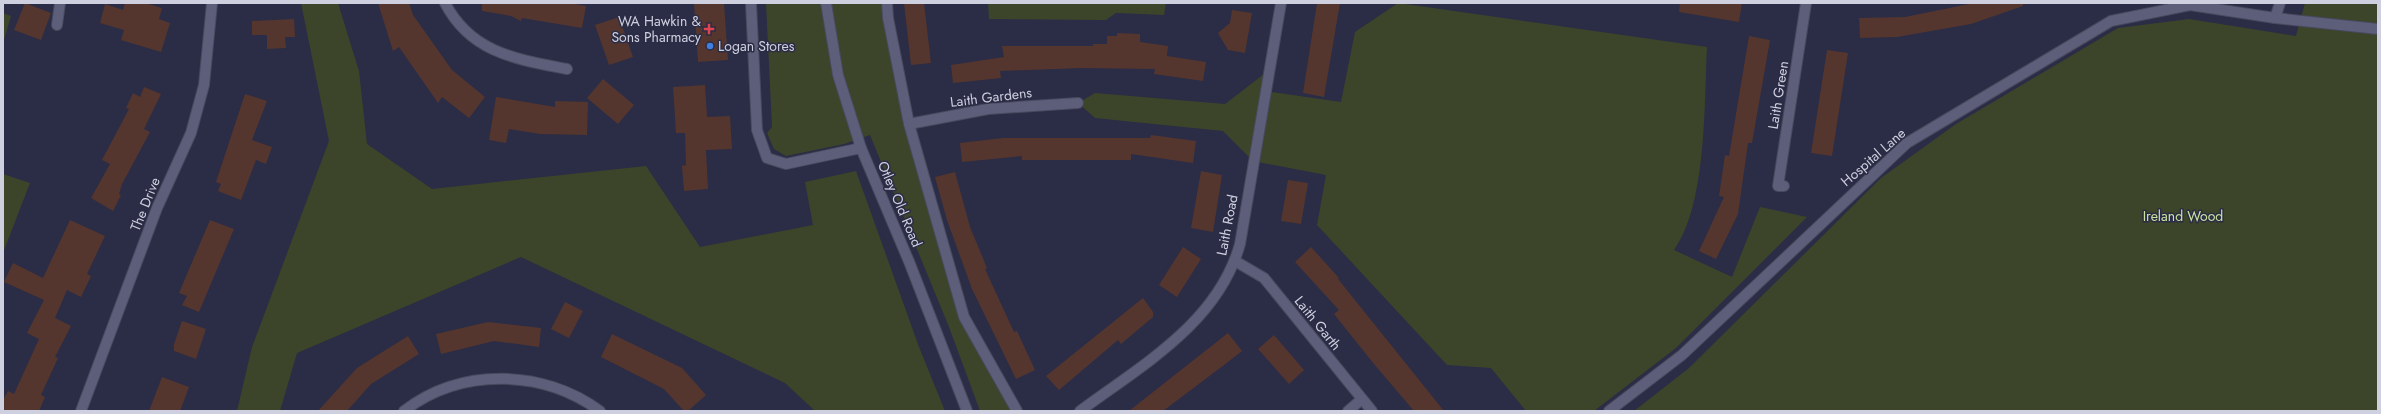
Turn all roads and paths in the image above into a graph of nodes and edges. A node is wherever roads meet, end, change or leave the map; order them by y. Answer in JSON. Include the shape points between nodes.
{"nodes":[{"id":1,"x":60,"y":3,"type":"edge"},
{"id":2,"x":212,"y":3,"type":"edge"},
{"id":3,"x":445,"y":3,"type":"edge"},
{"id":4,"x":751,"y":3,"type":"edge"},
{"id":5,"x":826,"y":3,"type":"edge"},
{"id":6,"x":887,"y":3,"type":"edge"},
{"id":7,"x":1282,"y":3,"type":"edge"},
{"id":8,"x":1806,"y":3,"type":"edge"},
{"id":9,"x":2280,"y":3,"type":"edge"},
{"id":10,"x":2275,"y":18,"type":"junction"},
{"id":11,"x":56,"y":25,"type":"dead end"},
{"id":12,"x":2378,"y":29,"type":"edge"},
{"id":13,"x":567,"y":69,"type":"dead end"},
{"id":14,"x":1078,"y":103,"type":"dead end"},
{"id":15,"x":909,"y":124,"type":"junction"},
{"id":16,"x":861,"y":148,"type":"junction"},
{"id":17,"x":1784,"y":186,"type":"dead end"},
{"id":18,"x":1235,"y":261,"type":"junction"},
{"id":19,"x":1362,"y":399,"type":"junction"},
{"id":20,"x":81,"y":411,"type":"edge"},
{"id":21,"x":404,"y":411,"type":"edge"},
{"id":22,"x":600,"y":411,"type":"edge"},
{"id":23,"x":967,"y":411,"type":"edge"},
{"id":24,"x":1017,"y":411,"type":"edge"},
{"id":25,"x":1080,"y":411,"type":"edge"},
{"id":26,"x":1348,"y":411,"type":"edge"},
{"id":27,"x":1372,"y":411,"type":"edge"},
{"id":28,"x":1609,"y":411,"type":"edge"}],
"edges":[{"from":1,"to":11,"type":"street"},
{"from":2,"to":20,"type":"street","name":"The Drive","via":[[204,85],[191,133],[157,208]]},
{"from":3,"to":13,"type":"street","via":[[462,28],[475,40],[491,49],[509,58]]},
{"from":4,"to":16,"type":"street","via":[[757,130],[767,158],[786,164]]},
{"from":5,"to":16,"type":"street","name":"Otley Old Road","via":[[838,75]]},
{"from":6,"to":15,"type":"street","name":"Otley Old Road"},
{"from":7,"to":18,"type":"street","name":"Laith Road"},
{"from":8,"to":17,"type":"street","name":"Laith Green","via":[[1778,186]]},
{"from":9,"to":10,"type":"street"},
{"from":10,"to":12,"type":"street","name":"Hospital Lane"},
{"from":10,"to":28,"type":"street","name":"Hospital Lane","via":[[2190,5],[2110,21],[1907,143],[1682,355]]},
{"from":14,"to":15,"type":"street","name":"Laith Gardens","via":[[988,109]]},
{"from":15,"to":24,"type":"street","name":"Otley Old Road","via":[[964,317]]},
{"from":16,"to":23,"type":"street","name":"Otley Old Road","via":[[910,264]]},
{"from":18,"to":19,"type":"street","name":"Laith Garth","via":[[1264,278]]},
{"from":18,"to":25,"type":"street","name":"Laith Road","via":[[1212,302],[1194,324]]},
{"from":19,"to":26,"type":"street"},
{"from":19,"to":27,"type":"street","name":"Laith Garth"},
{"from":21,"to":22,"type":"street","via":[[416,401],[445,388],[479,378],[525,380],[561,388]]}]}
